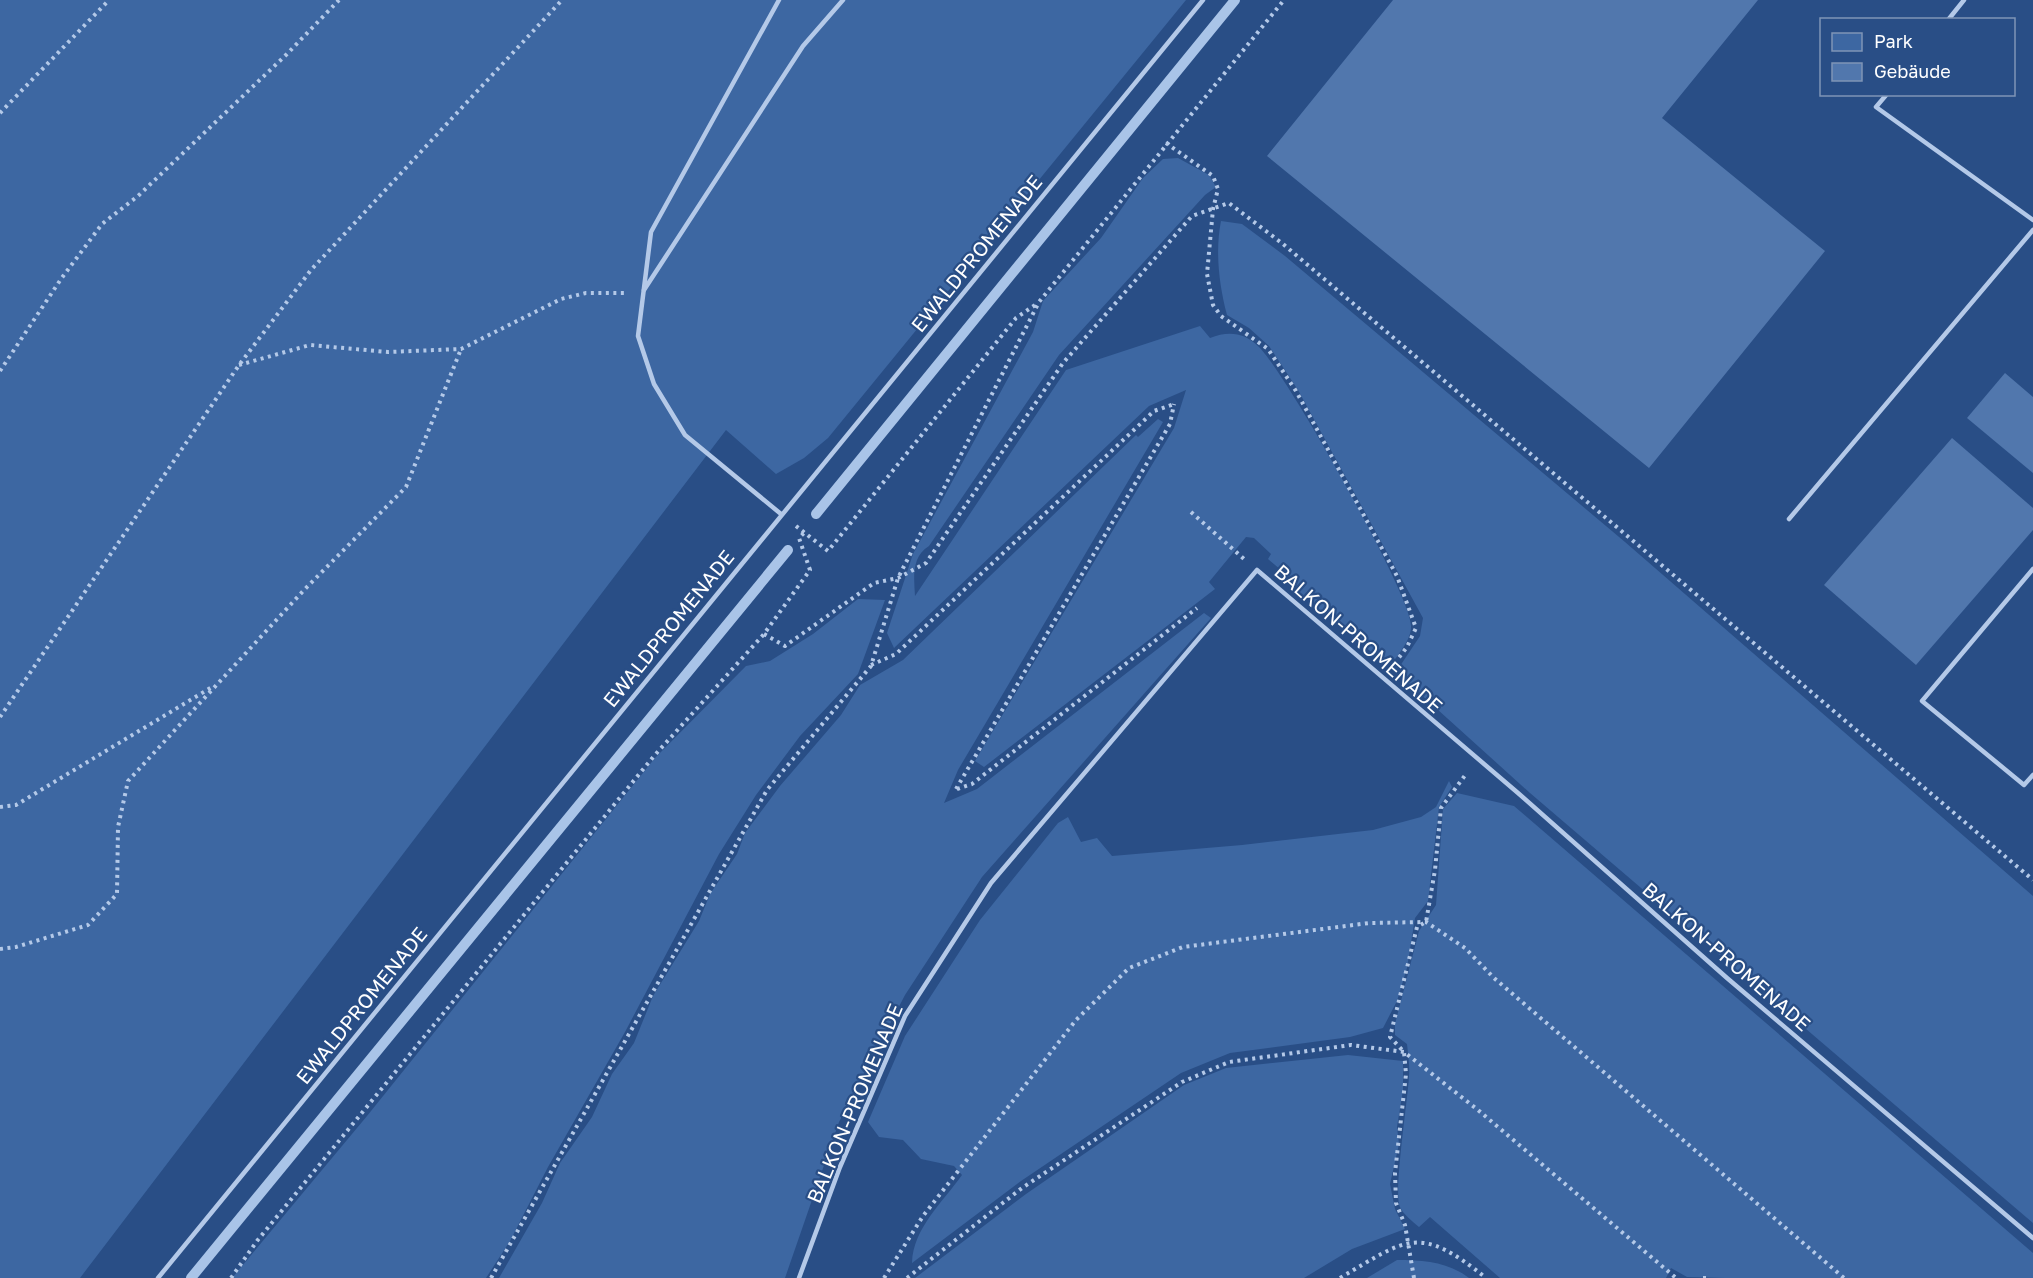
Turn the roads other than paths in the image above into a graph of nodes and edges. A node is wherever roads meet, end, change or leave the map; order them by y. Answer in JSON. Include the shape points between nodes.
{"nodes":[{"id":1,"x":779,"y":0,"type":"edge"},
{"id":2,"x":843,"y":0,"type":"edge"},
{"id":3,"x":1203,"y":0,"type":"edge"},
{"id":4,"x":1964,"y":0,"type":"edge"},
{"id":5,"x":1950,"y":18,"type":"edge"},
{"id":6,"x":1885,"y":96,"type":"edge"},
{"id":7,"x":2033,"y":220,"type":"edge"},
{"id":8,"x":2033,"y":230,"type":"edge"},
{"id":9,"x":642,"y":292,"type":"junction"},
{"id":10,"x":781,"y":514,"type":"junction"},
{"id":11,"x":1789,"y":519,"type":"dead end"},
{"id":12,"x":2033,"y":569,"type":"edge"},
{"id":13,"x":2033,"y":775,"type":"edge"},
{"id":14,"x":2033,"y":1238,"type":"edge"},
{"id":15,"x":158,"y":1278,"type":"edge"},
{"id":16,"x":799,"y":1278,"type":"edge"}],
"edges":[{"from":1,"to":9,"type":"lane","via":[[651,231]]},
{"from":2,"to":9,"type":"lane","via":[[803,46]]},
{"from":3,"to":10,"type":"lane","name":"EWALDPROMENADE"},
{"from":4,"to":5,"type":"lane"},
{"from":6,"to":7,"type":"lane","via":[[1876,107]]},
{"from":8,"to":11,"type":"lane"},
{"from":9,"to":10,"type":"lane","via":[[638,336],[654,384],[679,424],[686,435]]},
{"from":10,"to":15,"type":"lane","name":"EWALDPROMENADE"},
{"from":12,"to":13,"type":"lane","via":[[1922,701],[2024,785]]},
{"from":14,"to":16,"type":"lane","name":"BALKON-PROMENADE","via":[[1257,570],[991,883],[905,1016],[840,1167]]}]}
